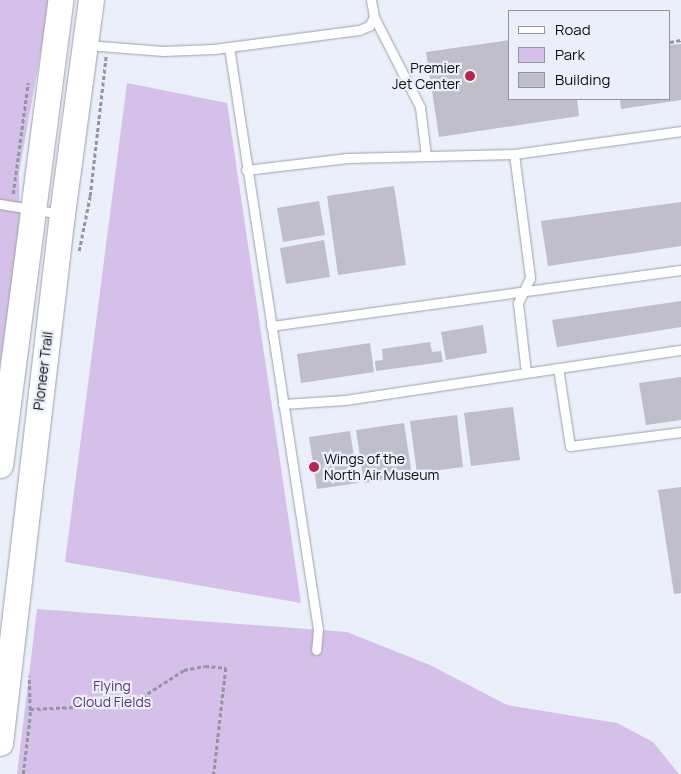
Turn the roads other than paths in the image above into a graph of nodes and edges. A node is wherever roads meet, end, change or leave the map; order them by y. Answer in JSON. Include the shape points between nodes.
{"nodes":[{"id":1,"x":60,"y":0,"type":"edge"},
{"id":2,"x":91,"y":0,"type":"edge"},
{"id":3,"x":371,"y":0,"type":"edge"},
{"id":4,"x":374,"y":17,"type":"junction"},
{"id":5,"x":85,"y":44,"type":"junction"},
{"id":6,"x":229,"y":47,"type":"junction"},
{"id":7,"x":681,"y":131,"type":"edge"},
{"id":8,"x":514,"y":154,"type":"junction"},
{"id":9,"x":426,"y":156,"type":"junction"},
{"id":10,"x":246,"y":170,"type":"junction"},
{"id":11,"x":0,"y":204,"type":"edge"},
{"id":12,"x":33,"y":208,"type":"junction"},
{"id":13,"x":62,"y":214,"type":"junction"},
{"id":14,"x":681,"y":270,"type":"edge"},
{"id":15,"x":521,"y":292,"type":"junction"},
{"id":16,"x":271,"y":326,"type":"junction"},
{"id":17,"x":681,"y":350,"type":"edge"},
{"id":18,"x":558,"y":368,"type":"junction"},
{"id":19,"x":526,"y":373,"type":"junction"},
{"id":20,"x":283,"y":404,"type":"junction"},
{"id":21,"x":681,"y":432,"type":"edge"},
{"id":22,"x":0,"y":465,"type":"edge"},
{"id":23,"x":316,"y":650,"type":"dead end"},
{"id":24,"x":4,"y":676,"type":"edge"},
{"id":25,"x":0,"y":743,"type":"edge"}],
"edges":[{"from":1,"to":12,"type":"main road"},
{"from":2,"to":5,"type":"main road","name":"Pioneer Trail"},
{"from":3,"to":4,"type":"lane"},
{"from":4,"to":6,"type":"lane","via":[[369,26],[359,30]]},
{"from":4,"to":9,"type":"lane","via":[[420,107]]},
{"from":5,"to":6,"type":"lane","via":[[163,51]]},
{"from":5,"to":13,"type":"main road","name":"Pioneer Trail"},
{"from":6,"to":10,"type":"lane"},
{"from":7,"to":8,"type":"lane"},
{"from":8,"to":9,"type":"lane"},
{"from":8,"to":15,"type":"lane","via":[[530,278]]},
{"from":9,"to":10,"type":"lane","via":[[347,158]]},
{"from":10,"to":16,"type":"lane"},
{"from":11,"to":12,"type":"lane"},
{"from":12,"to":13,"type":"lane"},
{"from":12,"to":22,"type":"main road"},
{"from":13,"to":24,"type":"main road","name":"Pioneer Trail"},
{"from":14,"to":15,"type":"lane"},
{"from":15,"to":16,"type":"lane"},
{"from":15,"to":19,"type":"lane","via":[[518,303]]},
{"from":16,"to":20,"type":"lane"},
{"from":17,"to":18,"type":"lane"},
{"from":18,"to":19,"type":"lane"},
{"from":18,"to":21,"type":"lane","via":[[570,446]]},
{"from":19,"to":20,"type":"lane","via":[[346,400]]},
{"from":20,"to":23,"type":"lane","via":[[318,629]]},
{"from":24,"to":25,"type":"main road","name":"Pioneer Trail"}]}
